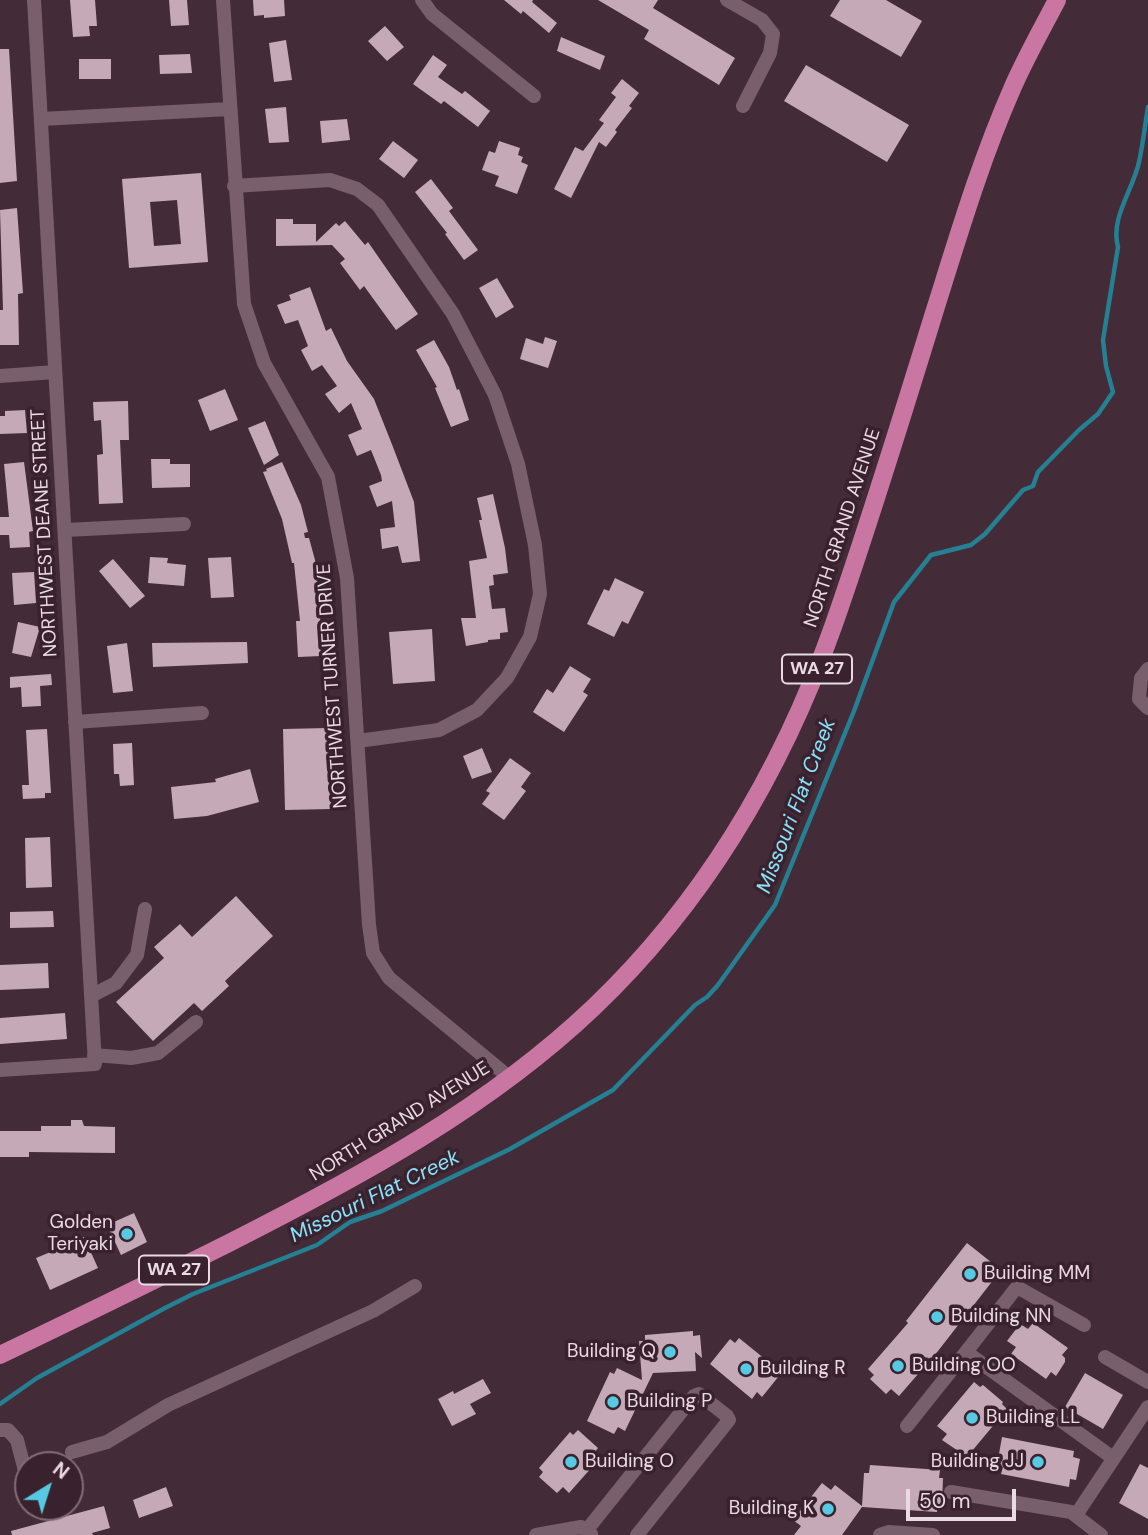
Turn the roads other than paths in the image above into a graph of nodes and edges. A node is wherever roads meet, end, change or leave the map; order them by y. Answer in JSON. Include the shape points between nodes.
{"nodes":[{"id":1,"x":34,"y":0,"type":"edge"},
{"id":2,"x":223,"y":0,"type":"edge"},
{"id":3,"x":422,"y":0,"type":"edge"},
{"id":4,"x":727,"y":0,"type":"edge"},
{"id":5,"x":1057,"y":0,"type":"edge"},
{"id":6,"x":534,"y":96,"type":"dead end"},
{"id":7,"x":743,"y":106,"type":"dead end"},
{"id":8,"x":229,"y":109,"type":"junction"},
{"id":9,"x":41,"y":119,"type":"junction"},
{"id":10,"x":234,"y":186,"type":"junction"},
{"id":11,"x":55,"y":372,"type":"junction"},
{"id":12,"x":0,"y":376,"type":"edge"},
{"id":13,"x":184,"y":524,"type":"dead end"},
{"id":14,"x":66,"y":530,"type":"junction"},
{"id":15,"x":1148,"y":669,"type":"edge"},
{"id":16,"x":1148,"y":708,"type":"edge"},
{"id":17,"x":201,"y":713,"type":"dead end"},
{"id":18,"x":75,"y":722,"type":"junction"},
{"id":19,"x":358,"y":741,"type":"junction"},
{"id":20,"x":145,"y":909,"type":"dead end"},
{"id":21,"x":91,"y":996,"type":"junction"},
{"id":22,"x":196,"y":1022,"type":"dead end"},
{"id":23,"x":94,"y":1060,"type":"junction"},
{"id":24,"x":0,"y":1070,"type":"edge"},
{"id":25,"x":510,"y":1078,"type":"junction"},
{"id":26,"x":415,"y":1286,"type":"dead end"},
{"id":27,"x":1084,"y":1325,"type":"dead end"},
{"id":28,"x":966,"y":1352,"type":"junction"},
{"id":29,"x":0,"y":1355,"type":"edge"},
{"id":30,"x":1105,"y":1357,"type":"dead end"},
{"id":31,"x":1148,"y":1382,"type":"edge"},
{"id":32,"x":1148,"y":1407,"type":"edge"},
{"id":33,"x":907,"y":1426,"type":"dead end"},
{"id":34,"x":0,"y":1430,"type":"edge"},
{"id":35,"x":19,"y":1451,"type":"edge"},
{"id":36,"x":76,"y":1451,"type":"edge"},
{"id":37,"x":1113,"y":1458,"type":"junction"},
{"id":38,"x":951,"y":1492,"type":"dead end"},
{"id":39,"x":1076,"y":1515,"type":"junction"},
{"id":40,"x":589,"y":1533,"type":"edge"},
{"id":41,"x":536,"y":1535,"type":"edge"},
{"id":42,"x":638,"y":1535,"type":"edge"},
{"id":43,"x":880,"y":1535,"type":"edge"},
{"id":44,"x":933,"y":1535,"type":"edge"},
{"id":45,"x":1101,"y":1535,"type":"edge"}],
"edges":[{"from":1,"to":9,"type":"street","name":"NORTHWEST DEANE STREET"},
{"from":2,"to":8,"type":"street","name":"NORTHWEST TURNER DRIVE"},
{"from":3,"to":6,"type":"street","via":[[432,14]]},
{"from":4,"to":7,"type":"street","via":[[762,20],[773,34],[770,53]]},
{"from":5,"to":25,"type":"main road","name":"NORTH GRAND AVENUE","number":"WA 27","via":[[990,143],[832,627],[800,713],[762,789],[714,865],[648,950],[595,1006]]},
{"from":8,"to":9,"type":"street"},
{"from":8,"to":10,"type":"street","name":"NORTHWEST TURNER DRIVE"},
{"from":9,"to":11,"type":"street","name":"NORTHWEST DEANE STREET"},
{"from":10,"to":19,"type":"street","name":"NORTHWEST TURNER DRIVE","via":[[244,304],[264,363],[328,477],[347,578]]},
{"from":10,"to":19,"type":"street","via":[[330,180],[356,189],[379,205],[453,314],[495,395],[518,464],[540,594],[530,637],[507,678],[477,710],[439,730]]},
{"from":11,"to":12,"type":"street"},
{"from":11,"to":14,"type":"street","name":"NORTHWEST DEANE STREET"},
{"from":13,"to":14,"type":"street"},
{"from":14,"to":18,"type":"street","name":"NORTHWEST DEANE STREET"},
{"from":15,"to":16,"type":"street","via":[[1141,678],[1139,698]]},
{"from":17,"to":18,"type":"street"},
{"from":18,"to":21,"type":"street","name":"NORTHWEST DEANE STREET"},
{"from":19,"to":25,"type":"street","name":"NORTHWEST TURNER DRIVE","via":[[373,953],[390,978]]},
{"from":20,"to":21,"type":"street","via":[[137,955],[116,983]]},
{"from":21,"to":23,"type":"street","name":"NORTHWEST DEANE STREET"},
{"from":22,"to":23,"type":"street","via":[[158,1053]]},
{"from":23,"to":24,"type":"street"},
{"from":25,"to":29,"type":"main road","name":"NORTH GRAND AVENUE","number":"WA 27","via":[[347,1182]]},
{"from":26,"to":36,"type":"street","via":[[373,1311],[168,1405],[107,1442]]},
{"from":27,"to":28,"type":"street","via":[[1017,1287]]},
{"from":28,"to":33,"type":"street"},
{"from":28,"to":37,"type":"street"},
{"from":30,"to":31,"type":"street"},
{"from":32,"to":37,"type":"street"},
{"from":34,"to":35,"type":"street","via":[[14,1435]]},
{"from":37,"to":39,"type":"street"},
{"from":38,"to":39,"type":"street"},
{"from":39,"to":45,"type":"street"},
{"from":40,"to":41,"type":"street","via":[[581,1527]]},
{"from":40,"to":42,"type":"street","via":[[699,1394],[729,1420]]},
{"from":43,"to":44,"type":"street"}]}
